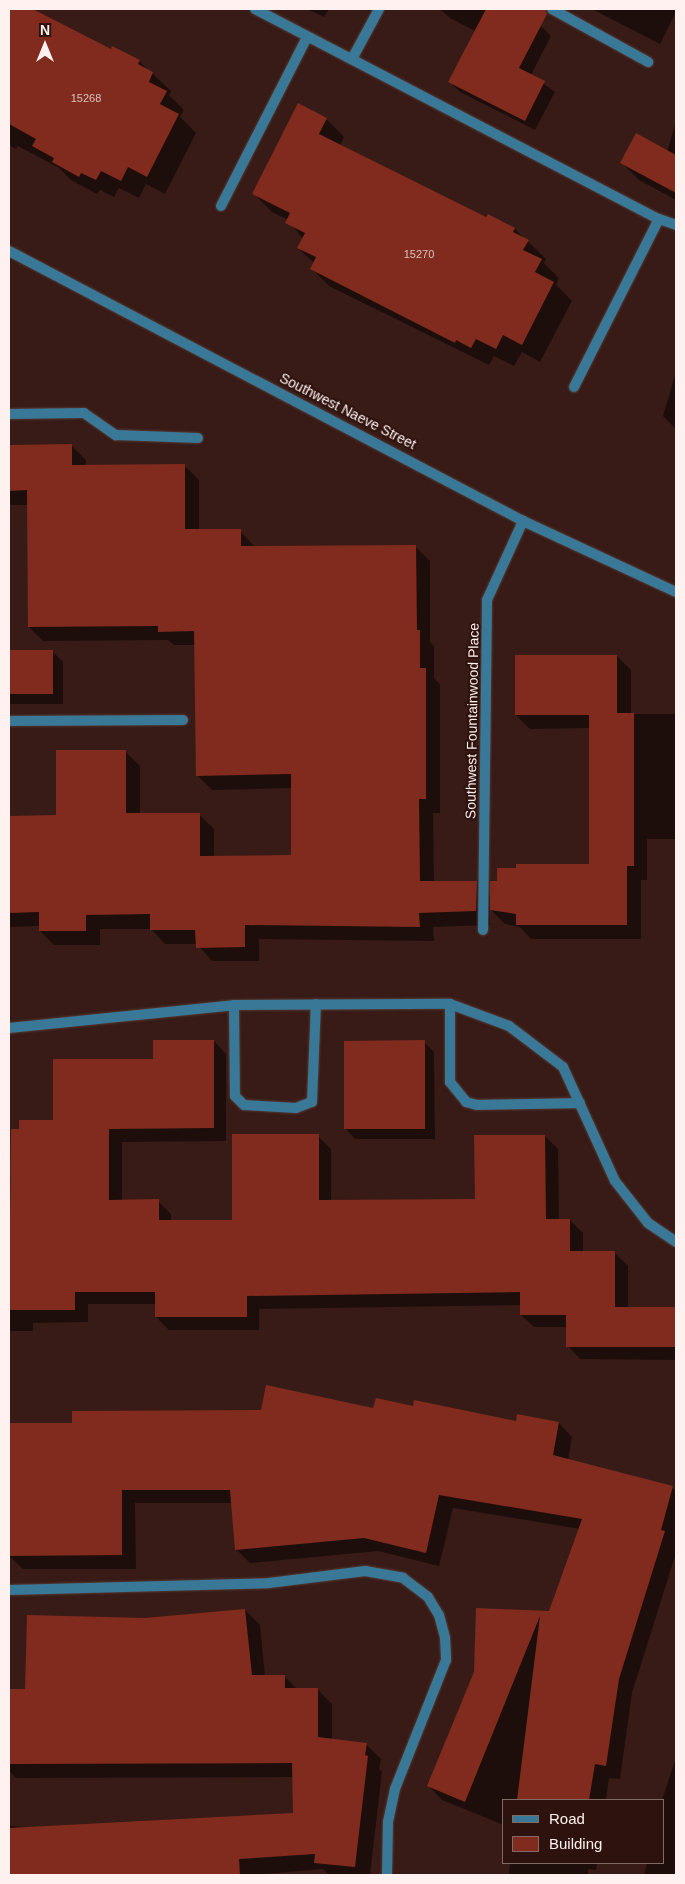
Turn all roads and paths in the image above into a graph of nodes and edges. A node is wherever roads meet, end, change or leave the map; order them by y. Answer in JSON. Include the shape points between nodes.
{"nodes":[{"id":1,"x":255,"y":9,"type":"edge"},
{"id":2,"x":379,"y":9,"type":"edge"},
{"id":3,"x":552,"y":9,"type":"edge"},
{"id":4,"x":308,"y":37,"type":"junction"},
{"id":5,"x":352,"y":59,"type":"junction"},
{"id":6,"x":648,"y":62,"type":"dead end"},
{"id":7,"x":221,"y":206,"type":"dead end"},
{"id":8,"x":659,"y":219,"type":"junction"},
{"id":9,"x":676,"y":225,"type":"edge"},
{"id":10,"x":9,"y":251,"type":"edge"},
{"id":11,"x":574,"y":387,"type":"dead end"},
{"id":12,"x":9,"y":414,"type":"edge"},
{"id":13,"x":198,"y":438,"type":"dead end"},
{"id":14,"x":523,"y":520,"type":"junction"},
{"id":15,"x":676,"y":592,"type":"edge"},
{"id":16,"x":182,"y":720,"type":"dead end"},
{"id":17,"x":9,"y":721,"type":"edge"},
{"id":18,"x":483,"y":930,"type":"dead end"},
{"id":19,"x":316,"y":1004,"type":"junction"},
{"id":20,"x":450,"y":1004,"type":"junction"},
{"id":21,"x":234,"y":1005,"type":"junction"},
{"id":22,"x":9,"y":1028,"type":"edge"},
{"id":23,"x":580,"y":1103,"type":"junction"},
{"id":24,"x":676,"y":1242,"type":"edge"},
{"id":25,"x":9,"y":1590,"type":"edge"},
{"id":26,"x":387,"y":1875,"type":"edge"}],
"edges":[{"from":1,"to":4,"type":"street"},
{"from":2,"to":5,"type":"street"},
{"from":3,"to":6,"type":"street"},
{"from":4,"to":5,"type":"street"},
{"from":4,"to":7,"type":"street"},
{"from":5,"to":8,"type":"street"},
{"from":8,"to":9,"type":"street"},
{"from":8,"to":11,"type":"street"},
{"from":10,"to":14,"type":"street","name":"Southwest Naeve Street"},
{"from":12,"to":13,"type":"street","via":[[84,413],[116,435]]},
{"from":14,"to":15,"type":"street","name":"Southwest Naeve Street"},
{"from":14,"to":18,"type":"street","name":"Southwest Fountainwood Place","via":[[487,600]]},
{"from":16,"to":17,"type":"street"},
{"from":19,"to":20,"type":"street"},
{"from":19,"to":21,"type":"street"},
{"from":19,"to":21,"type":"street","via":[[312,1102],[296,1108],[244,1105],[235,1096]]},
{"from":20,"to":23,"type":"street","via":[[509,1026],[538,1046],[562,1067]]},
{"from":20,"to":23,"type":"street","via":[[450,1082],[466,1102],[477,1105]]},
{"from":21,"to":22,"type":"street"},
{"from":23,"to":24,"type":"street","via":[[615,1181],[648,1223]]},
{"from":25,"to":26,"type":"street","via":[[269,1583],[365,1571],[403,1578],[422,1592],[439,1615],[446,1660],[395,1789],[388,1822]]}]}
